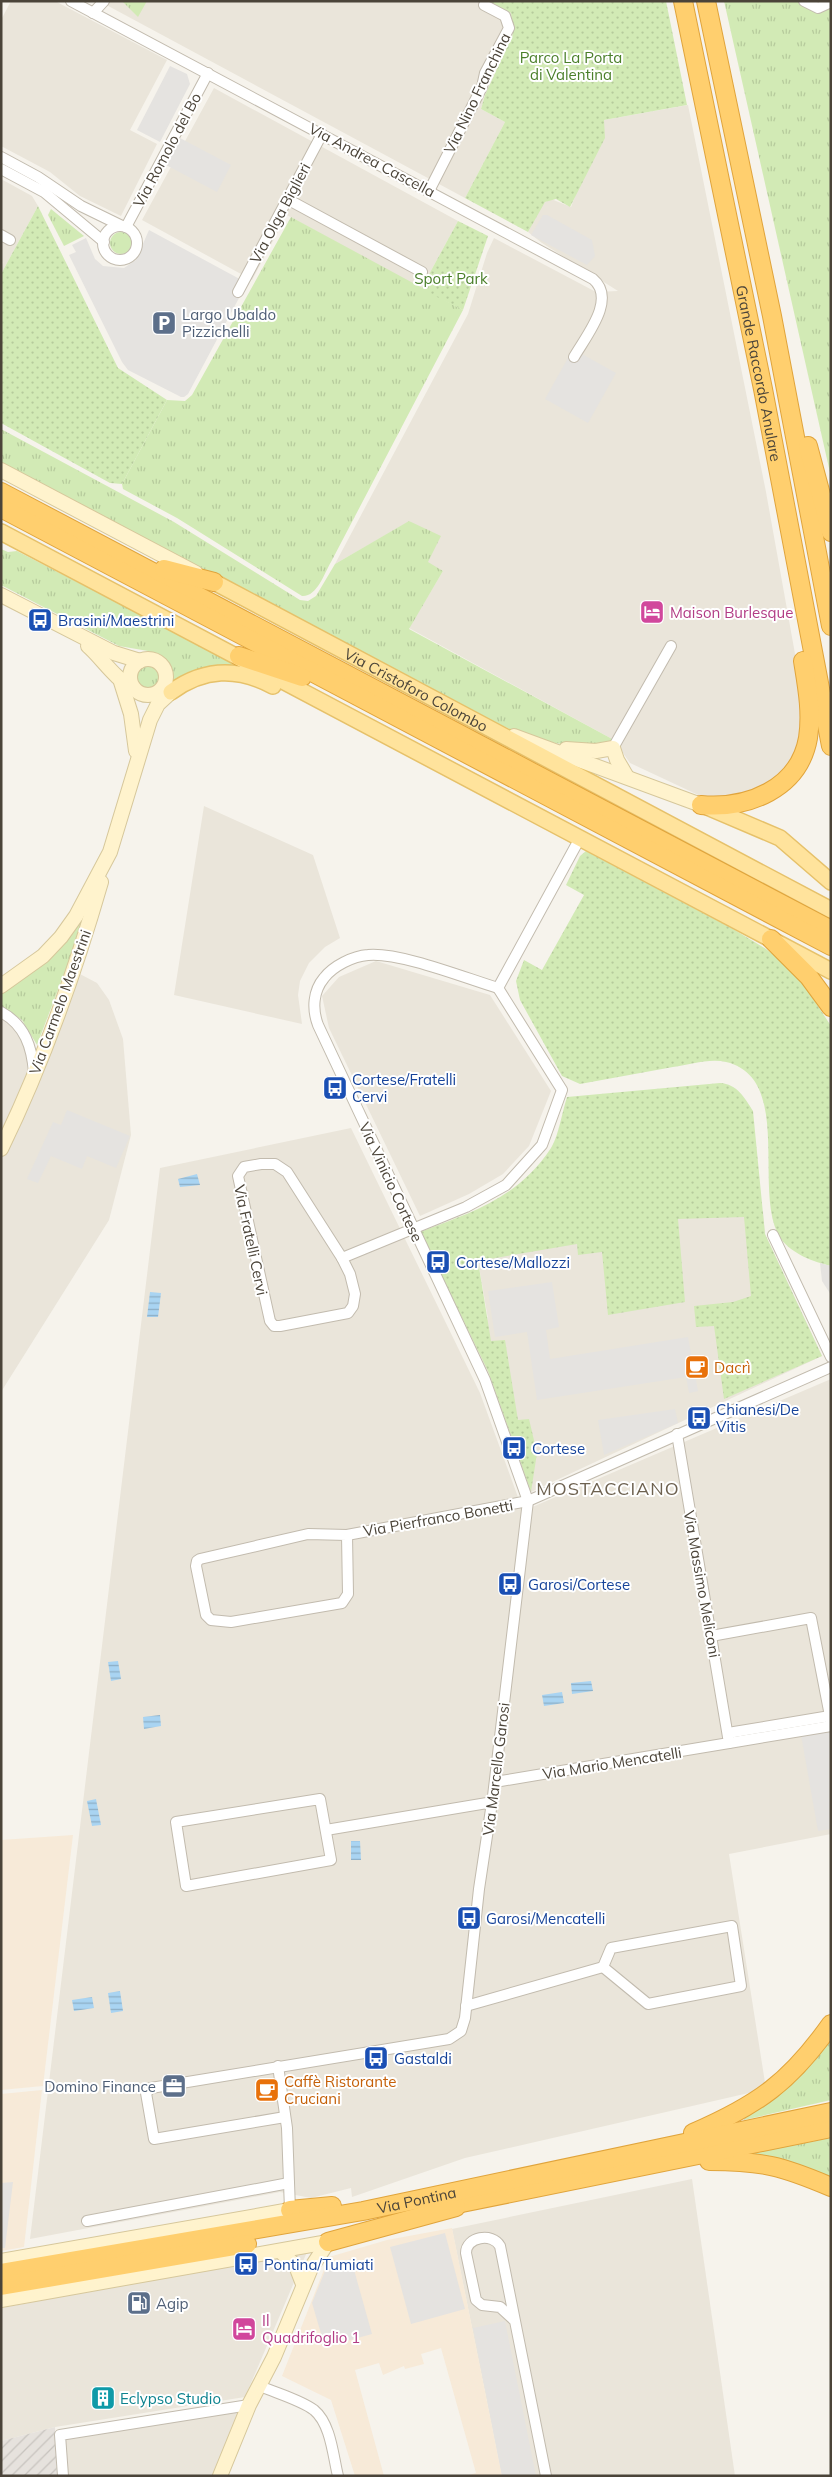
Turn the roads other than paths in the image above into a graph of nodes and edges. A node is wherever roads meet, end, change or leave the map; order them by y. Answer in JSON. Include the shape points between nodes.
{"nodes":[{"id":1,"x":71,"y":1,"type":"edge"},
{"id":2,"x":104,"y":1,"type":"edge"},
{"id":3,"x":683,"y":1,"type":"edge"},
{"id":4,"x":706,"y":1,"type":"edge"},
{"id":5,"x":804,"y":1,"type":"edge"},
{"id":6,"x":831,"y":2,"type":"edge"},
{"id":7,"x":484,"y":6,"type":"dead end"},
{"id":8,"x":93,"y":13,"type":"junction"},
{"id":9,"x":208,"y":73,"type":"junction"},
{"id":10,"x":322,"y":134,"type":"junction"},
{"id":11,"x":1,"y":157,"type":"edge"},
{"id":12,"x":1,"y":169,"type":"edge"},
{"id":13,"x":429,"y":191,"type":"junction"},
{"id":14,"x":287,"y":199,"type":"junction"},
{"id":15,"x":124,"y":227,"type":"junction"},
{"id":16,"x":104,"y":242,"type":"junction"},
{"id":17,"x":422,"y":272,"type":"dead end"},
{"id":18,"x":238,"y":292,"type":"dead end"},
{"id":19,"x":772,"y":316,"type":"junction"},
{"id":20,"x":574,"y":357,"type":"dead end"},
{"id":21,"x":1,"y":470,"type":"edge"},
{"id":22,"x":1,"y":492,"type":"edge"},
{"id":23,"x":1,"y":508,"type":"edge"},
{"id":24,"x":1,"y":532,"type":"edge"},
{"id":25,"x":831,"y":532,"type":"edge"},
{"id":26,"x":114,"y":552,"type":"junction"},
{"id":27,"x":798,"y":573,"type":"junction"},
{"id":28,"x":214,"y":582,"type":"junction"},
{"id":29,"x":1,"y":595,"type":"edge"},
{"id":30,"x":831,"y":626,"type":"edge"},
{"id":31,"x":72,"y":633,"type":"junction"},
{"id":32,"x":671,"y":646,"type":"dead end"},
{"id":33,"x":239,"y":656,"type":"junction"},
{"id":34,"x":140,"y":661,"type":"junction"},
{"id":35,"x":127,"y":684,"type":"junction"},
{"id":36,"x":163,"y":696,"type":"junction"},
{"id":37,"x":387,"y":711,"type":"junction"},
{"id":38,"x":486,"y":726,"type":"junction"},
{"id":39,"x":831,"y":746,"type":"edge"},
{"id":40,"x":546,"y":747,"type":"junction"},
{"id":41,"x":613,"y":748,"type":"junction"},
{"id":42,"x":137,"y":759,"type":"junction"},
{"id":43,"x":627,"y":777,"type":"junction"},
{"id":44,"x":473,"y":781,"type":"junction"},
{"id":45,"x":701,"y":805,"type":"junction"},
{"id":46,"x":580,"y":838,"type":"junction"},
{"id":47,"x":110,"y":852,"type":"junction"},
{"id":48,"x":831,"y":882,"type":"edge"},
{"id":49,"x":831,"y":910,"type":"edge"},
{"id":50,"x":76,"y":916,"type":"junction"},
{"id":51,"x":89,"y":923,"type":"junction"},
{"id":52,"x":831,"y":930,"type":"edge"},
{"id":53,"x":771,"y":939,"type":"junction"},
{"id":54,"x":831,"y":946,"type":"edge"},
{"id":55,"x":831,"y":971,"type":"edge"},
{"id":56,"x":1,"y":986,"type":"edge"},
{"id":57,"x":498,"y":988,"type":"junction"},
{"id":58,"x":831,"y":1007,"type":"edge"},
{"id":59,"x":1,"y":1012,"type":"edge"},
{"id":60,"x":34,"y":1073,"type":"junction"},
{"id":61,"x":1,"y":1149,"type":"edge"},
{"id":62,"x":414,"y":1228,"type":"junction"},
{"id":63,"x":773,"y":1234,"type":"dead end"},
{"id":64,"x":342,"y":1258,"type":"junction"},
{"id":65,"x":831,"y":1357,"type":"edge"},
{"id":66,"x":831,"y":1367,"type":"edge"},
{"id":67,"x":677,"y":1434,"type":"junction"},
{"id":68,"x":528,"y":1501,"type":"junction"},
{"id":69,"x":347,"y":1535,"type":"junction"},
{"id":70,"x":711,"y":1636,"type":"junction"},
{"id":71,"x":830,"y":1721,"type":"edge"},
{"id":72,"x":728,"y":1738,"type":"junction"},
{"id":73,"x":495,"y":1782,"type":"junction"},
{"id":74,"x":492,"y":1802,"type":"junction"},
{"id":75,"x":326,"y":1830,"type":"junction"},
{"id":76,"x":603,"y":1967,"type":"junction"},
{"id":77,"x":466,"y":2006,"type":"junction"},
{"id":78,"x":831,"y":2024,"type":"edge"},
{"id":79,"x":278,"y":2066,"type":"junction"},
{"id":80,"x":831,"y":2112,"type":"edge"},
{"id":81,"x":285,"y":2117,"type":"junction"},
{"id":82,"x":831,"y":2128,"type":"edge"},
{"id":83,"x":662,"y":2155,"type":"junction"},
{"id":84,"x":289,"y":2184,"type":"junction"},
{"id":85,"x":831,"y":2187,"type":"edge"},
{"id":86,"x":482,"y":2192,"type":"junction"},
{"id":87,"x":290,"y":2210,"type":"junction"},
{"id":88,"x":87,"y":2221,"type":"dead end"},
{"id":89,"x":328,"y":2242,"type":"junction"},
{"id":90,"x":281,"y":2252,"type":"junction"},
{"id":91,"x":1,"y":2261,"type":"edge"},
{"id":92,"x":1,"y":2273,"type":"edge"},
{"id":93,"x":304,"y":2284,"type":"junction"},
{"id":94,"x":1,"y":2286,"type":"edge"},
{"id":95,"x":1,"y":2300,"type":"edge"},
{"id":96,"x":514,"y":2320,"type":"junction"},
{"id":97,"x":260,"y":2386,"type":"junction"},
{"id":98,"x":249,"y":2405,"type":"junction"},
{"id":99,"x":63,"y":2476,"type":"edge"},
{"id":100,"x":220,"y":2476,"type":"edge"},
{"id":101,"x":338,"y":2476,"type":"edge"},
{"id":102,"x":546,"y":2476,"type":"edge"}],
"edges":[{"from":1,"to":8,"type":"street","name":"Via Andrea Cascella"},
{"from":2,"to":8,"type":"street"},
{"from":3,"to":27,"type":"highway","name":"Grande Raccordo Anulare"},
{"from":4,"to":19,"type":"highway","name":"Grande Raccordo Anulare"},
{"from":5,"to":6,"type":"street","via":[[818,8]]},
{"from":7,"to":13,"type":"street","name":"Via Nino Franchina","via":[[505,16],[509,28]]},
{"from":8,"to":9,"type":"street","name":"Via Andrea Cascella"},
{"from":9,"to":10,"type":"street","name":"Via Andrea Cascella"},
{"from":9,"to":15,"type":"street","name":"Via Romolo del Bo"},
{"from":10,"to":13,"type":"street","name":"Via Andrea Cascella"},
{"from":10,"to":14,"type":"street","name":"Via Olga Biglieri"},
{"from":11,"to":15,"type":"street","via":[[81,206]]},
{"from":12,"to":16,"type":"street","via":[[44,192]]},
{"from":13,"to":20,"type":"street","name":"Via Andrea Cascella","via":[[576,269],[598,284],[603,294],[601,307]]},
{"from":14,"to":17,"type":"street"},
{"from":14,"to":18,"type":"street","name":"Via Olga Biglieri"},
{"from":15,"to":16,"type":"street","via":[[109,230]]},
{"from":15,"to":16,"type":"street","via":[[132,230],[138,242],[132,256],[113,259],[106,254]]},
{"from":19,"to":25,"type":"highway"},
{"from":19,"to":30,"type":"highway","name":"Grande Raccordo Anulare"},
{"from":21,"to":28,"type":"street","name":"Via Cristoforo Colombo"},
{"from":22,"to":26,"type":"highway","name":"Via Cristoforo Colombo"},
{"from":23,"to":37,"type":"highway"},
{"from":24,"to":33,"type":"main road"},
{"from":26,"to":28,"type":"highway","via":[[177,574]]},
{"from":26,"to":52,"type":"highway","name":"Via Cristoforo Colombo"},
{"from":27,"to":39,"type":"highway","name":"Grande Raccordo Anulare"},
{"from":27,"to":45,"type":"highway","via":[[809,715],[804,753],[788,777],[763,796],[729,806]]},
{"from":28,"to":38,"type":"main road","name":"Via Cristoforo Colombo"},
{"from":29,"to":31,"type":"street"},
{"from":31,"to":34,"type":"street","via":[[114,653]]},
{"from":31,"to":35,"type":"street"},
{"from":32,"to":41,"type":"street"},
{"from":33,"to":37,"type":"highway","via":[[302,676],[366,707]]},
{"from":33,"to":44,"type":"main road"},
{"from":34,"to":35,"type":"street"},
{"from":34,"to":36,"type":"street","via":[[156,662],[164,670]]},
{"from":35,"to":36,"type":"street","via":[[142,694]]},
{"from":35,"to":42,"type":"street"},
{"from":36,"to":42,"type":"street"},
{"from":36,"to":44,"type":"main road","via":[[190,680],[208,674],[244,674],[436,771]]},
{"from":37,"to":54,"type":"highway"},
{"from":38,"to":40,"type":"street"},
{"from":38,"to":49,"type":"main road","name":"Via Cristoforo Colombo"},
{"from":40,"to":41,"type":"street","via":[[585,751]]},
{"from":40,"to":43,"type":"street"},
{"from":41,"to":43,"type":"street"},
{"from":42,"to":47,"type":"street"},
{"from":43,"to":45,"type":"street"},
{"from":44,"to":46,"type":"main road"},
{"from":45,"to":48,"type":"main road","via":[[786,842]]},
{"from":46,"to":53,"type":"main road"},
{"from":46,"to":57,"type":"street"},
{"from":47,"to":50,"type":"street"},
{"from":47,"to":51,"type":"street","name":"Via Carmelo Maestrini"},
{"from":50,"to":51,"type":"street","via":[[84,914]]},
{"from":50,"to":56,"type":"street","via":[[42,956]]},
{"from":51,"to":60,"type":"street","name":"Via Carmelo Maestrini"},
{"from":53,"to":55,"type":"main road"},
{"from":53,"to":58,"type":"highway","via":[[809,977]]},
{"from":57,"to":62,"type":"street","via":[[562,1090],[544,1140],[514,1178],[473,1204]]},
{"from":57,"to":62,"type":"street","name":"Via Vinicio Cortese","via":[[407,960],[371,955],[339,966],[327,974],[317,989],[314,1009],[318,1025]]},
{"from":59,"to":60,"type":"street","via":[[14,1021],[25,1036],[32,1053]]},
{"from":60,"to":61,"type":"street","name":"Via Carmelo Maestrini"},
{"from":62,"to":64,"type":"street"},
{"from":62,"to":68,"type":"street","name":"Via Vinicio Cortese","via":[[485,1380]]},
{"from":63,"to":65,"type":"street"},
{"from":64,"to":64,"type":"street","name":"Via Fratelli Cervi","via":[[282,1167],[261,1164],[240,1169],[238,1178],[272,1324],[280,1326],[351,1311],[354,1284]]},
{"from":66,"to":67,"type":"street","name":"Via Pierfranco Bonetti"},
{"from":67,"to":68,"type":"street","name":"Via Pierfranco Bonetti"},
{"from":67,"to":70,"type":"street","name":"Via Massimo Meliconi"},
{"from":68,"to":69,"type":"street","name":"Via Pierfranco Bonetti"},
{"from":68,"to":73,"type":"street","name":"Via Marcello Garosi"},
{"from":69,"to":69,"type":"street","name":"Via Pierfranco Bonetti","via":[[308,1534],[198,1560],[196,1566],[206,1615],[211,1620],[230,1622],[342,1603],[348,1594]]},
{"from":70,"to":71,"type":"street","via":[[812,1618]]},
{"from":70,"to":72,"type":"street","name":"Via Massimo Meliconi"},
{"from":71,"to":72,"type":"street","name":"Via Mario Mencatelli"},
{"from":72,"to":73,"type":"street","name":"Via Mario Mencatelli"},
{"from":73,"to":74,"type":"street","name":"Via Marcello Garosi"},
{"from":74,"to":75,"type":"street"},
{"from":74,"to":77,"type":"street","name":"Via Marcello Garosi"},
{"from":75,"to":75,"type":"street","via":[[320,1799],[176,1822],[186,1886],[331,1860]]},
{"from":76,"to":76,"type":"street","via":[[648,2004],[741,1986],[732,1926],[611,1948]]},
{"from":76,"to":77,"type":"street"},
{"from":77,"to":79,"type":"street","name":"Via Marcello Garosi","via":[[464,2024],[459,2034],[449,2040]]},
{"from":78,"to":83,"type":"highway","via":[[796,2068],[758,2101]]},
{"from":79,"to":81,"type":"street"},
{"from":79,"to":81,"type":"street","via":[[151,2088],[146,2094],[154,2139]]},
{"from":80,"to":83,"type":"highway","name":"Via Pontina"},
{"from":81,"to":84,"type":"street"},
{"from":82,"to":83,"type":"highway","name":"Via Pontina"},
{"from":83,"to":85,"type":"highway","via":[[765,2163]]},
{"from":83,"to":86,"type":"highway","name":"Via Pontina"},
{"from":84,"to":87,"type":"street"},
{"from":84,"to":88,"type":"street"},
{"from":86,"to":87,"type":"highway"},
{"from":86,"to":89,"type":"highway","via":[[411,2221]]},
{"from":86,"to":92,"type":"highway","name":"Via Pontina"},
{"from":86,"to":94,"type":"highway","name":"Via Pontina","via":[[280,2238]]},
{"from":87,"to":91,"type":"street"},
{"from":89,"to":90,"type":"street"},
{"from":89,"to":93,"type":"street","via":[[313,2263]]},
{"from":90,"to":93,"type":"street","via":[[296,2266]]},
{"from":90,"to":95,"type":"street"},
{"from":93,"to":97,"type":"street"},
{"from":96,"to":96,"type":"street","via":[[498,2242],[487,2238],[470,2242],[466,2251],[476,2300],[482,2305],[500,2306]]},
{"from":96,"to":102,"type":"street"},
{"from":97,"to":98,"type":"street"},
{"from":97,"to":101,"type":"street","via":[[318,2414],[327,2430]]},
{"from":98,"to":99,"type":"street","via":[[60,2435]]},
{"from":98,"to":100,"type":"street"}]}
